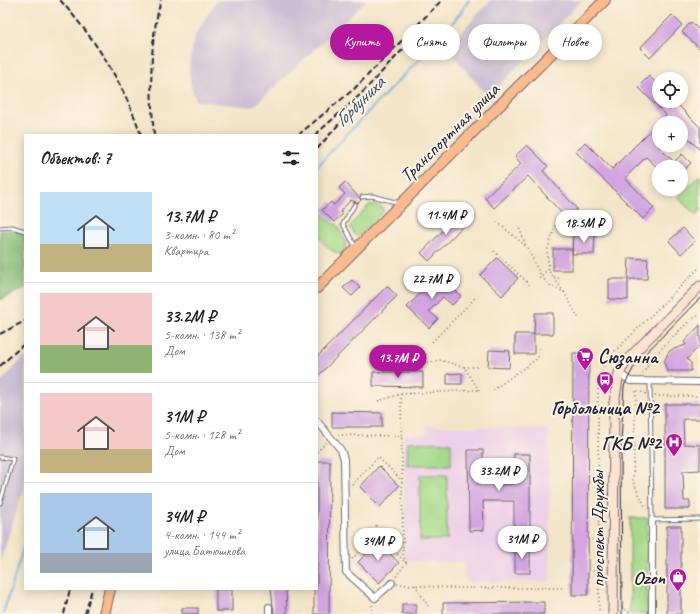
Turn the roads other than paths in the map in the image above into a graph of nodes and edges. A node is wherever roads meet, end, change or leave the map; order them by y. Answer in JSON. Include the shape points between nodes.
{"nodes":[{"id":1,"x":605,"y":0,"type":"edge"},
{"id":2,"x":362,"y":197,"type":"dead end"},
{"id":3,"x":401,"y":203,"type":"junction"},
{"id":4,"x":355,"y":204,"type":"dead end"},
{"id":5,"x":0,"y":228,"type":"edge"},
{"id":6,"x":24,"y":231,"type":"edge"},
{"id":7,"x":357,"y":248,"type":"junction"},
{"id":8,"x":700,"y":286,"type":"edge"},
{"id":9,"x":318,"y":287,"type":"edge"},
{"id":10,"x":619,"y":373,"type":"junction"},
{"id":11,"x":650,"y":382,"type":"junction"},
{"id":12,"x":700,"y":382,"type":"edge"},
{"id":13,"x":318,"y":422,"type":"edge"},
{"id":14,"x":0,"y":457,"type":"edge"},
{"id":15,"x":0,"y":503,"type":"edge"},
{"id":16,"x":700,"y":519,"type":"edge"},
{"id":17,"x":652,"y":520,"type":"junction"},
{"id":18,"x":392,"y":583,"type":"road end"},
{"id":19,"x":110,"y":590,"type":"edge"},
{"id":20,"x":104,"y":614,"type":"edge"},
{"id":21,"x":613,"y":614,"type":"edge"},
{"id":22,"x":652,"y":614,"type":"edge"}],
"edges":[{"from":1,"to":3,"type":"main road","name":"Транспортная улица"},
{"from":2,"to":3,"type":"lane","via":[[372,196]]},
{"from":3,"to":7,"type":"main road","name":"Транспортная улица"},
{"from":4,"to":7,"type":"lane","via":[[343,224]]},
{"from":5,"to":6,"type":"lane","via":[[12,227]]},
{"from":7,"to":9,"type":"main road","name":"Транспортная улица"},
{"from":8,"to":10,"type":"main road","via":[[640,346]]},
{"from":10,"to":11,"type":"street","via":[[627,379]]},
{"from":10,"to":21,"type":"main road","name":"проспект Дружбы","via":[[614,403]]},
{"from":11,"to":12,"type":"street"},
{"from":11,"to":17,"type":"lane"},
{"from":13,"to":18,"type":"street","via":[[343,454],[345,566],[348,574],[372,597],[378,597]]},
{"from":14,"to":15,"type":"lane","via":[[13,459]]},
{"from":16,"to":17,"type":"lane"},
{"from":17,"to":22,"type":"street"},
{"from":19,"to":20,"type":"main road"}]}
